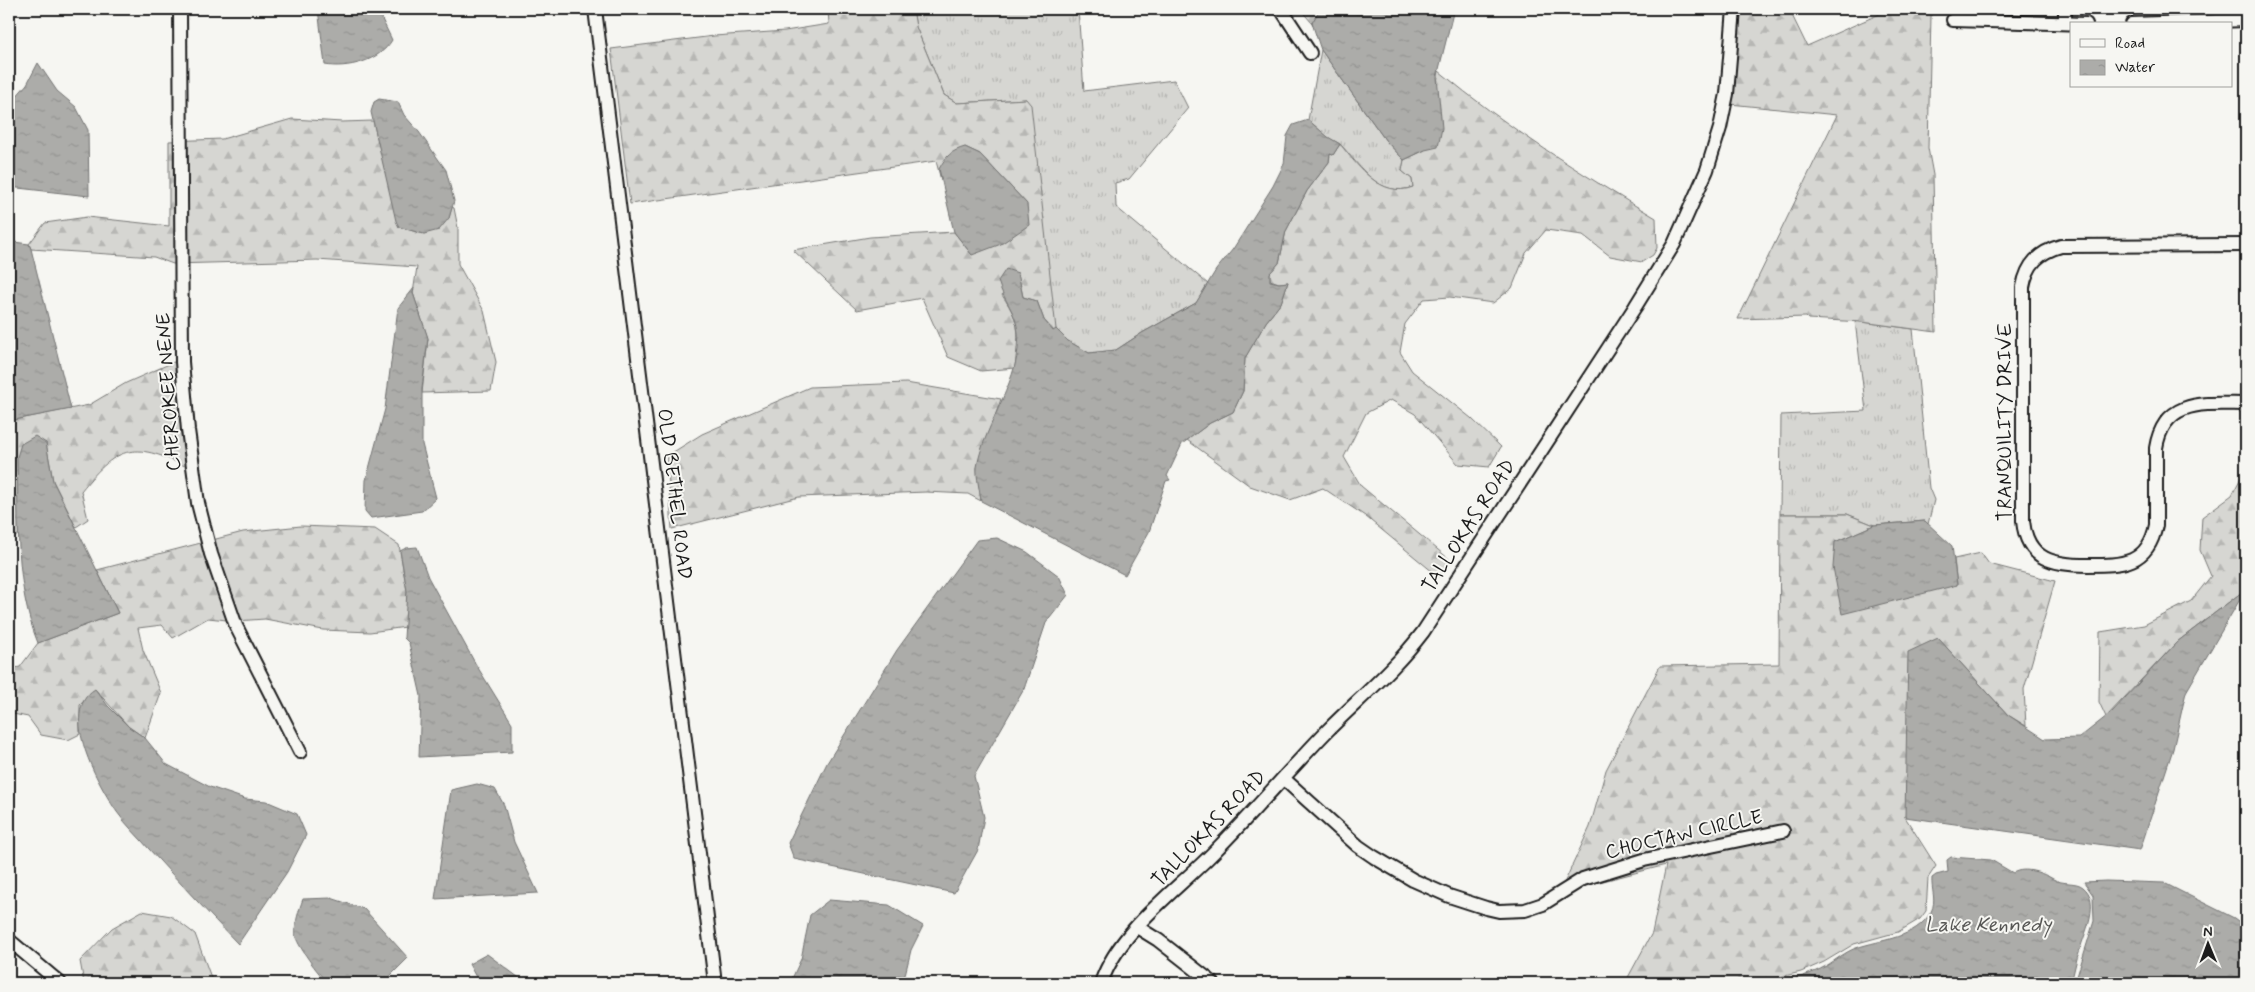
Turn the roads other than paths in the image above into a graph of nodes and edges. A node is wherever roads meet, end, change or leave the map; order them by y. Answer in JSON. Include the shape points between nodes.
{"nodes":[{"id":1,"x":180,"y":9,"type":"edge"},
{"id":2,"x":596,"y":9,"type":"edge"},
{"id":3,"x":1281,"y":9,"type":"edge"},
{"id":4,"x":1734,"y":9,"type":"edge"},
{"id":5,"x":2065,"y":9,"type":"edge"},
{"id":6,"x":1953,"y":20,"type":"dead end"},
{"id":7,"x":2246,"y":20,"type":"edge"},
{"id":8,"x":2189,"y":22,"type":"edge"},
{"id":9,"x":2065,"y":23,"type":"junction"},
{"id":10,"x":2070,"y":23,"type":"edge"},
{"id":11,"x":1310,"y":53,"type":"dead end"},
{"id":12,"x":2246,"y":245,"type":"edge"},
{"id":13,"x":2246,"y":404,"type":"edge"},
{"id":14,"x":300,"y":752,"type":"dead end"},
{"id":15,"x":1284,"y":779,"type":"junction"},
{"id":16,"x":1783,"y":831,"type":"dead end"},
{"id":17,"x":1137,"y":927,"type":"junction"},
{"id":18,"x":9,"y":940,"type":"edge"},
{"id":19,"x":60,"y":983,"type":"edge"},
{"id":20,"x":715,"y":983,"type":"edge"},
{"id":21,"x":1101,"y":983,"type":"edge"},
{"id":22,"x":1212,"y":983,"type":"edge"}],
"edges":[{"from":1,"to":14,"type":"street","name":"CHEROKEE NENE","via":[[182,362],[198,503],[211,554],[236,626]]},
{"from":2,"to":20,"type":"street","name":"OLD BETHEL ROAD"},
{"from":3,"to":11,"type":"street"},
{"from":4,"to":15,"type":"street","name":"TALLOKAS ROAD","via":[[1727,94],[1720,128],[1703,179],[1670,250],[1423,632],[1405,656]]},
{"from":5,"to":9,"type":"street"},
{"from":6,"to":9,"type":"street"},
{"from":7,"to":8,"type":"street"},
{"from":9,"to":10,"type":"street"},
{"from":12,"to":13,"type":"street","name":"TRANQUILITY DRIVE","via":[[2061,246],[2042,253],[2030,266],[2023,287],[2024,521],[2032,548],[2046,560],[2064,565],[2117,565],[2143,553],[2154,536],[2156,526],[2156,448],[2167,420],[2183,408],[2195,405]]},
{"from":15,"to":16,"type":"street","name":"CHOCTAW CIRCLE","via":[[1374,857],[1449,896],[1500,911],[1525,910],[1543,904],[1583,879],[1644,860]]},
{"from":15,"to":17,"type":"street","name":"TALLOKAS ROAD"},
{"from":17,"to":21,"type":"street","name":"TALLOKAS ROAD","via":[[1118,949]]},
{"from":17,"to":22,"type":"street"},
{"from":18,"to":19,"type":"street"}]}
